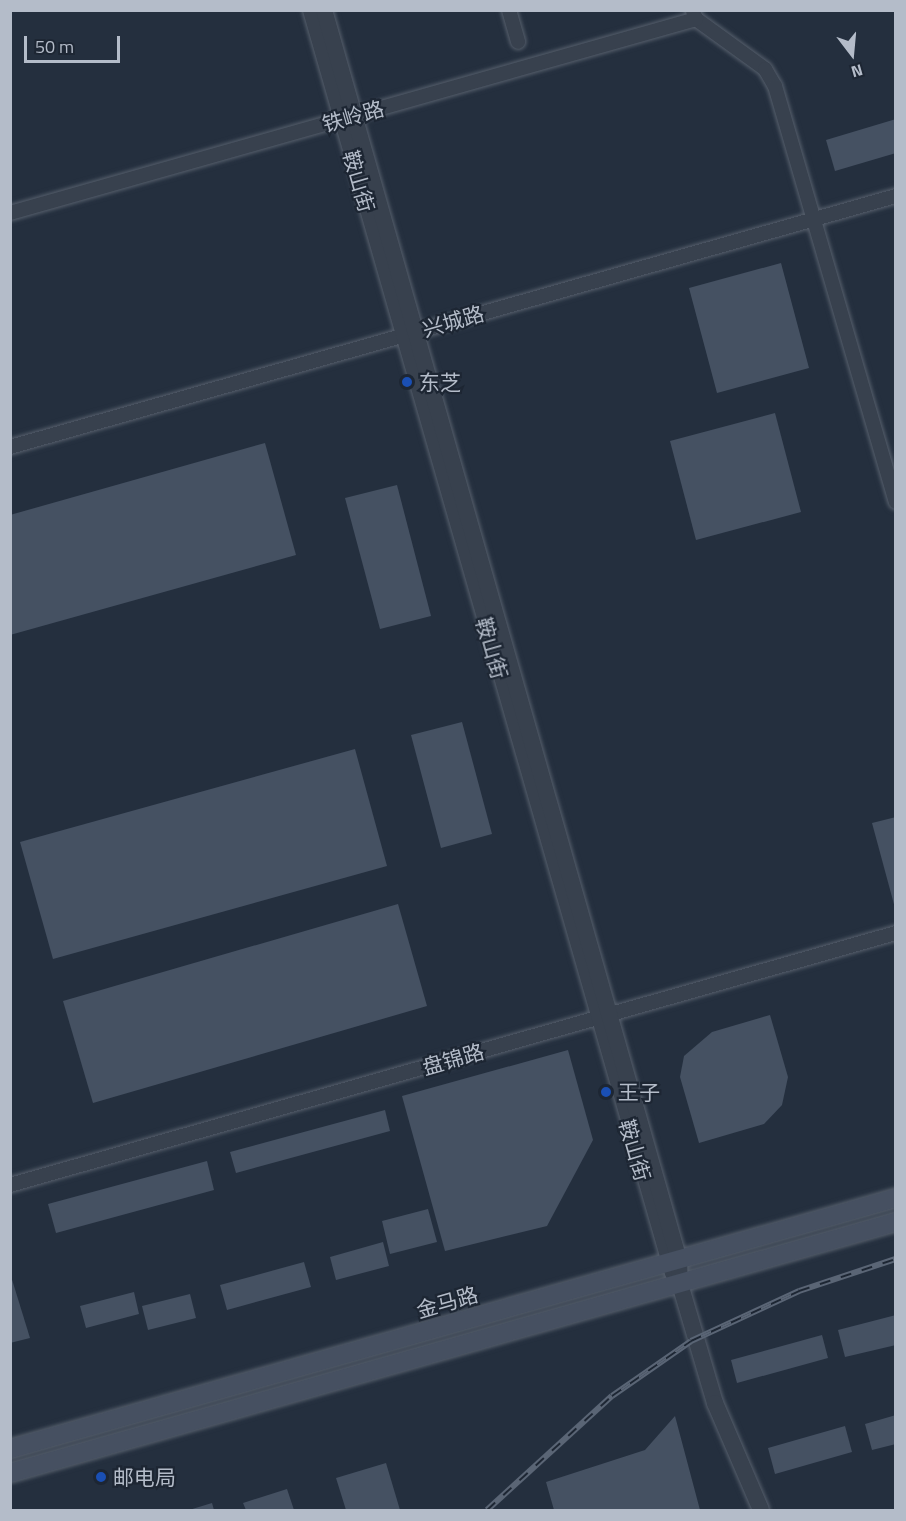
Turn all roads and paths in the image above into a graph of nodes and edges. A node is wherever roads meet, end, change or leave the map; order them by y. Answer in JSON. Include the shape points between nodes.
{"nodes":[{"id":1,"x":311,"y":10,"type":"edge"},
{"id":2,"x":324,"y":10,"type":"edge"},
{"id":3,"x":509,"y":10,"type":"edge"},
{"id":4,"x":694,"y":15,"type":"edge"},
{"id":5,"x":518,"y":42,"type":"dead end"},
{"id":6,"x":348,"y":118,"type":"junction"},
{"id":7,"x":896,"y":196,"type":"edge"},
{"id":8,"x":10,"y":213,"type":"edge"},
{"id":9,"x":815,"y":219,"type":"junction"},
{"id":10,"x":410,"y":334,"type":"junction"},
{"id":11,"x":10,"y":447,"type":"edge"},
{"id":12,"x":896,"y":501,"type":"edge"},
{"id":13,"x":896,"y":933,"type":"edge"},
{"id":14,"x":604,"y":1016,"type":"junction"},
{"id":15,"x":10,"y":1185,"type":"edge"},
{"id":16,"x":896,"y":1198,"type":"edge"},
{"id":17,"x":896,"y":1222,"type":"edge"},
{"id":18,"x":673,"y":1261,"type":"junction"},
{"id":19,"x":680,"y":1284,"type":"junction"},
{"id":20,"x":10,"y":1449,"type":"edge"},
{"id":21,"x":10,"y":1473,"type":"edge"},
{"id":22,"x":761,"y":1510,"type":"edge"}],
"edges":[{"from":1,"to":6,"type":"street","name":"鞍山街"},
{"from":2,"to":6,"type":"street","name":"鞍山街"},
{"from":3,"to":5,"type":"street"},
{"from":4,"to":6,"type":"street","name":"铁岭路"},
{"from":4,"to":9,"type":"street","via":[[745,52],[775,86]]},
{"from":6,"to":8,"type":"street","name":"铁岭路"},
{"from":6,"to":10,"type":"street","name":"鞍山街"},
{"from":7,"to":9,"type":"street","name":"兴城路"},
{"from":9,"to":10,"type":"street","name":"兴城路"},
{"from":9,"to":12,"type":"street"},
{"from":10,"to":11,"type":"street","name":"兴城路"},
{"from":10,"to":14,"type":"street","name":"鞍山街"},
{"from":13,"to":14,"type":"street","name":"盘锦路"},
{"from":14,"to":15,"type":"street","name":"盘锦路"},
{"from":14,"to":18,"type":"street","name":"鞍山街"},
{"from":16,"to":18,"type":"main road","name":"金马路"},
{"from":17,"to":19,"type":"main road"},
{"from":18,"to":19,"type":"street","name":"鞍山街"},
{"from":18,"to":20,"type":"main road","name":"金马路"},
{"from":19,"to":21,"type":"main road"},
{"from":19,"to":22,"type":"street","name":"鞍山街","via":[[727,1437]]}]}
